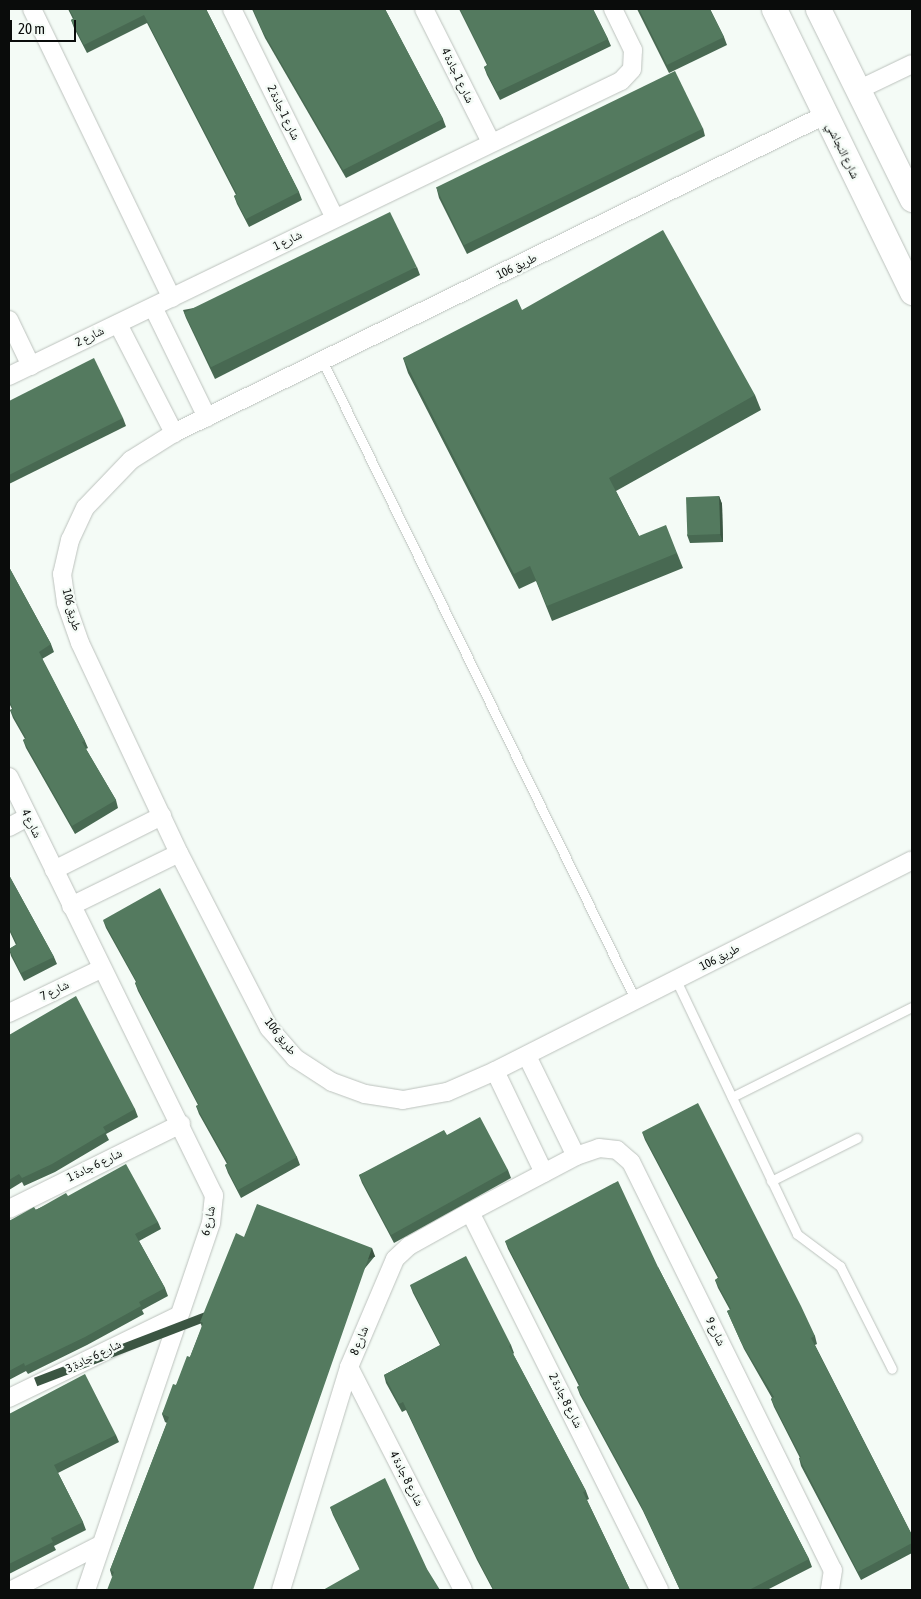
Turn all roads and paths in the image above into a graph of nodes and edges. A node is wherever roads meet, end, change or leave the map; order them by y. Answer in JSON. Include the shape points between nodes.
{"nodes":[{"id":1,"x":32,"y":9,"type":"edge"},
{"id":2,"x":232,"y":9,"type":"edge"},
{"id":3,"x":424,"y":9,"type":"edge"},
{"id":4,"x":613,"y":9,"type":"edge"},
{"id":5,"x":774,"y":9,"type":"edge"},
{"id":6,"x":818,"y":9,"type":"edge"},
{"id":7,"x":912,"y":64,"type":"edge"},
{"id":8,"x":858,"y":90,"type":"junction"},
{"id":9,"x":825,"y":115,"type":"junction"},
{"id":10,"x":490,"y":142,"type":"junction"},
{"id":11,"x":912,"y":199,"type":"edge"},
{"id":12,"x":335,"y":218,"type":"junction"},
{"id":13,"x":912,"y":292,"type":"edge"},
{"id":14,"x":172,"y":298,"type":"junction"},
{"id":15,"x":153,"y":308,"type":"junction"},
{"id":16,"x":9,"y":320,"type":"edge"},
{"id":17,"x":118,"y":324,"type":"junction"},
{"id":18,"x":323,"y":362,"type":"junction"},
{"id":19,"x":31,"y":366,"type":"junction"},
{"id":20,"x":9,"y":376,"type":"edge"},
{"id":21,"x":207,"y":417,"type":"junction"},
{"id":22,"x":174,"y":433,"type":"junction"},
{"id":23,"x":9,"y":777,"type":"edge"},
{"id":24,"x":162,"y":816,"type":"junction"},
{"id":25,"x":28,"y":817,"type":"junction"},
{"id":26,"x":9,"y":827,"type":"edge"},
{"id":27,"x":179,"y":853,"type":"junction"},
{"id":28,"x":912,"y":860,"type":"edge"},
{"id":29,"x":54,"y":870,"type":"junction"},
{"id":30,"x":71,"y":906,"type":"junction"},
{"id":31,"x":100,"y":969,"type":"junction"},
{"id":32,"x":676,"y":980,"type":"junction"},
{"id":33,"x":636,"y":1001,"type":"junction"},
{"id":34,"x":912,"y":1007,"type":"edge"},
{"id":35,"x":9,"y":1013,"type":"edge"},
{"id":36,"x":528,"y":1056,"type":"junction"},
{"id":37,"x":495,"y":1071,"type":"junction"},
{"id":38,"x":732,"y":1097,"type":"junction"},
{"id":39,"x":181,"y":1124,"type":"junction"},
{"id":40,"x":857,"y":1138,"type":"dead end"},
{"id":41,"x":576,"y":1156,"type":"junction"},
{"id":42,"x":544,"y":1173,"type":"junction"},
{"id":43,"x":771,"y":1181,"type":"junction"},
{"id":44,"x":9,"y":1209,"type":"edge"},
{"id":45,"x":470,"y":1212,"type":"junction"},
{"id":46,"x":178,"y":1316,"type":"junction"},
{"id":47,"x":349,"y":1367,"type":"junction"},
{"id":48,"x":892,"y":1369,"type":"dead end"},
{"id":49,"x":9,"y":1398,"type":"edge"},
{"id":50,"x":100,"y":1544,"type":"junction"},
{"id":51,"x":12,"y":1590,"type":"edge"},
{"id":52,"x":86,"y":1590,"type":"edge"},
{"id":53,"x":281,"y":1590,"type":"edge"},
{"id":54,"x":463,"y":1590,"type":"edge"},
{"id":55,"x":659,"y":1590,"type":"edge"},
{"id":56,"x":830,"y":1590,"type":"edge"}],
"edges":[{"from":1,"to":14,"type":"street"},
{"from":2,"to":12,"type":"street","name":"شارع 1 جادة 2"},
{"from":3,"to":10,"type":"street","name":"شارع 1 جادة 4"},
{"from":4,"to":10,"type":"street","name":"شارع 1","via":[[633,50],[632,69],[621,81]]},
{"from":5,"to":9,"type":"main road","name":"شارع النجاشي"},
{"from":6,"to":8,"type":"main road"},
{"from":7,"to":8,"type":"street"},
{"from":8,"to":11,"type":"main road"},
{"from":9,"to":13,"type":"main road","name":"شارع النجاشي"},
{"from":9,"to":18,"type":"street","name":"طريق 106"},
{"from":10,"to":12,"type":"street","name":"شارع 1"},
{"from":12,"to":14,"type":"street","name":"شارع 1"},
{"from":14,"to":15,"type":"street","name":"شارع 2"},
{"from":15,"to":17,"type":"street","name":"شارع 2"},
{"from":15,"to":21,"type":"street"},
{"from":16,"to":19,"type":"street"},
{"from":17,"to":19,"type":"street","name":"شارع 2"},
{"from":17,"to":22,"type":"street"},
{"from":18,"to":21,"type":"street","name":"طريق 106"},
{"from":18,"to":33,"type":"lane"},
{"from":19,"to":20,"type":"street","name":"شارع 2"},
{"from":21,"to":22,"type":"street","name":"طريق 106"},
{"from":22,"to":24,"type":"street","name":"طريق 106","via":[[131,460],[85,508],[70,540],[62,574],[66,603],[80,643]]},
{"from":23,"to":25,"type":"street","name":"شارع 4"},
{"from":24,"to":27,"type":"street","name":"طريق 106"},
{"from":24,"to":29,"type":"street"},
{"from":25,"to":26,"type":"street"},
{"from":25,"to":29,"type":"street","name":"شارع 4"},
{"from":27,"to":30,"type":"street"},
{"from":27,"to":37,"type":"street","name":"طريق 106","via":[[269,1028],[295,1058],[332,1082],[365,1094],[403,1100],[447,1092]]},
{"from":28,"to":32,"type":"street","name":"طريق 106"},
{"from":29,"to":30,"type":"street","name":"شارع 6"},
{"from":30,"to":31,"type":"street","name":"شارع 6"},
{"from":31,"to":35,"type":"street","name":"شارع 7"},
{"from":31,"to":39,"type":"street","name":"شارع 6"},
{"from":32,"to":33,"type":"street","name":"طريق 106"},
{"from":32,"to":38,"type":"lane"},
{"from":33,"to":36,"type":"street","name":"طريق 106"},
{"from":34,"to":38,"type":"lane"},
{"from":36,"to":37,"type":"street","name":"طريق 106"},
{"from":36,"to":41,"type":"street"},
{"from":37,"to":42,"type":"street"},
{"from":38,"to":43,"type":"lane"},
{"from":39,"to":44,"type":"street","name":"شارع 6 جادة 1"},
{"from":39,"to":46,"type":"street","name":"شارع 6","via":[[214,1194],[211,1223]]},
{"from":40,"to":43,"type":"lane"},
{"from":41,"to":42,"type":"street","name":"شارع 9"},
{"from":41,"to":56,"type":"street","name":"شارع 9","via":[[599,1148],[617,1150],[631,1162],[832,1570]]},
{"from":42,"to":45,"type":"street","name":"شارع 8"},
{"from":43,"to":48,"type":"lane","via":[[803,1242],[827,1254],[840,1266]]},
{"from":45,"to":47,"type":"street","name":"شارع 8","via":[[409,1246],[395,1259]]},
{"from":45,"to":55,"type":"street","name":"شارع 8 جادة 2"},
{"from":46,"to":49,"type":"street","name":"شارع 6 جادة 3"},
{"from":46,"to":50,"type":"street","name":"شارع 6"},
{"from":47,"to":53,"type":"street","name":"شارع 8"},
{"from":47,"to":54,"type":"street","name":"شارع 8 جادة 4"},
{"from":50,"to":51,"type":"street"},
{"from":50,"to":52,"type":"street","name":"شارع 6"}]}
